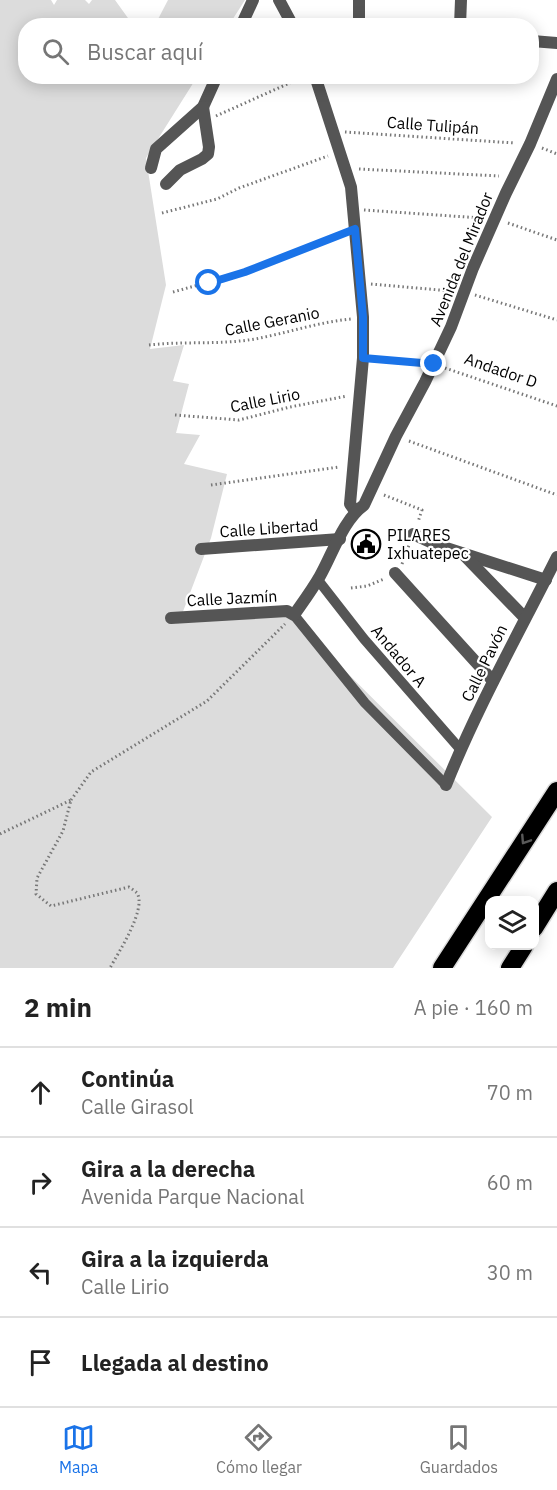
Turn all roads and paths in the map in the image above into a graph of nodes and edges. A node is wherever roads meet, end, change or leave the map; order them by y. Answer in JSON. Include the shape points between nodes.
{"nodes":[{"id":1,"x":253,"y":0,"type":"edge"},
{"id":2,"x":279,"y":0,"type":"edge"},
{"id":3,"x":359,"y":0,"type":"edge"},
{"id":4,"x":461,"y":0,"type":"edge"},
{"id":5,"x":245,"y":18,"type":"edge"},
{"id":6,"x":289,"y":18,"type":"edge"},
{"id":7,"x":358,"y":18,"type":"edge"},
{"id":8,"x":460,"y":18,"type":"edge"},
{"id":9,"x":539,"y":42,"type":"edge"},
{"id":10,"x":557,"y":43,"type":"edge"},
{"id":11,"x":557,"y":79,"type":"edge"},
{"id":12,"x":213,"y":84,"type":"edge"},
{"id":13,"x":287,"y":84,"type":"edge"},
{"id":14,"x":318,"y":84,"type":"edge"},
{"id":15,"x":203,"y":107,"type":"junction"},
{"id":16,"x":207,"y":121,"type":"junction"},
{"id":17,"x":334,"y":131,"type":"junction"},
{"id":18,"x":530,"y":144,"type":"junction"},
{"id":19,"x":340,"y":152,"type":"junction"},
{"id":20,"x":151,"y":168,"type":"dead end"},
{"id":21,"x":345,"y":168,"type":"junction"},
{"id":22,"x":515,"y":176,"type":"junction"},
{"id":23,"x":166,"y":184,"type":"dead end"},
{"id":24,"x":353,"y":210,"type":"junction"},
{"id":25,"x":162,"y":213,"type":"dead end"},
{"id":26,"x":495,"y":219,"type":"junction"},
{"id":27,"x":355,"y":229,"type":"junction"},
{"id":28,"x":557,"y":240,"type":"edge"},
{"id":29,"x":360,"y":283,"type":"junction"},
{"id":30,"x":173,"y":292,"type":"dead end"},
{"id":31,"x":464,"y":292,"type":"junction"},
{"id":32,"x":363,"y":317,"type":"junction"},
{"id":33,"x":557,"y":320,"type":"edge"},
{"id":34,"x":149,"y":345,"type":"dead end"},
{"id":35,"x":363,"y":358,"type":"junction"},
{"id":36,"x":434,"y":364,"type":"junction"},
{"id":37,"x":360,"y":393,"type":"junction"},
{"id":38,"x":557,"y":406,"type":"edge"},
{"id":39,"x":175,"y":415,"type":"dead end"},
{"id":40,"x":396,"y":436,"type":"junction"},
{"id":41,"x":354,"y":465,"type":"junction"},
{"id":42,"x":211,"y":486,"type":"dead end"},
{"id":43,"x":371,"y":490,"type":"junction"},
{"id":44,"x":557,"y":495,"type":"edge"},
{"id":45,"x":355,"y":511,"type":"junction"},
{"id":46,"x":413,"y":534,"type":"junction"},
{"id":47,"x":340,"y":539,"type":"junction"},
{"id":48,"x":201,"y":549,"type":"dead end"},
{"id":49,"x":463,"y":554,"type":"junction"},
{"id":50,"x":557,"y":557,"type":"edge"},
{"id":51,"x":396,"y":573,"type":"junction"},
{"id":52,"x":318,"y":580,"type":"junction"},
{"id":53,"x":546,"y":580,"type":"junction"},
{"id":54,"x":351,"y":588,"type":"dead end"},
{"id":55,"x":294,"y":615,"type":"junction"},
{"id":56,"x":171,"y":618,"type":"dead end"},
{"id":57,"x":525,"y":618,"type":"junction"},
{"id":58,"x":493,"y":681,"type":"junction"},
{"id":59,"x":460,"y":749,"type":"junction"},
{"id":60,"x":446,"y":786,"type":"joint"},
{"id":61,"x":557,"y":791,"type":"edge"},
{"id":62,"x":71,"y":800,"type":"junction"},
{"id":63,"x":0,"y":834,"type":"edge"},
{"id":64,"x":557,"y":891,"type":"edge"},
{"id":65,"x":539,"y":920,"type":"edge"},
{"id":66,"x":521,"y":950,"type":"edge"},
{"id":67,"x":110,"y":968,"type":"edge"},
{"id":68,"x":442,"y":968,"type":"edge"},
{"id":69,"x":510,"y":968,"type":"edge"}],
"edges":[{"from":1,"to":5,"type":"street"},
{"from":2,"to":6,"type":"street"},
{"from":3,"to":7,"type":"street"},
{"from":4,"to":8,"type":"street"},
{"from":9,"to":10,"type":"street"},
{"from":11,"to":18,"type":"street","name":"Avenida del Mirador"},
{"from":12,"to":15,"type":"street"},
{"from":13,"to":16,"type":"path"},
{"from":14,"to":17,"type":"street"},
{"from":15,"to":16,"type":"street"},
{"from":15,"to":20,"type":"street","via":[[156,149]]},
{"from":16,"to":23,"type":"street","via":[[208,154],[180,170]]},
{"from":17,"to":18,"type":"path","name":"Calle Tulipán"},
{"from":17,"to":19,"type":"street"},
{"from":18,"to":22,"type":"street","name":"Avenida del Mirador"},
{"from":19,"to":21,"type":"street"},
{"from":19,"to":25,"type":"path","via":[[217,199]]},
{"from":21,"to":22,"type":"path"},
{"from":21,"to":24,"type":"street"},
{"from":22,"to":26,"type":"street","name":"Avenida del Mirador"},
{"from":24,"to":26,"type":"path"},
{"from":24,"to":27,"type":"street"},
{"from":26,"to":28,"type":"path"},
{"from":26,"to":31,"type":"street","name":"Avenida del Mirador"},
{"from":27,"to":29,"type":"street"},
{"from":27,"to":30,"type":"path","via":[[245,272]]},
{"from":29,"to":31,"type":"path"},
{"from":29,"to":32,"type":"street"},
{"from":31,"to":33,"type":"path"},
{"from":31,"to":36,"type":"street","name":"Avenida del Mirador"},
{"from":32,"to":34,"type":"path","name":"Calle Geranio","via":[[254,339]]},
{"from":32,"to":35,"type":"street"},
{"from":35,"to":36,"type":"path"},
{"from":35,"to":37,"type":"street"},
{"from":36,"to":38,"type":"path","name":"Andador D"},
{"from":36,"to":40,"type":"street","name":"Avenida del Mirador"},
{"from":37,"to":39,"type":"path","name":"Calle Lirio","via":[[239,420]]},
{"from":37,"to":41,"type":"street"},
{"from":40,"to":43,"type":"street","name":"Avenida del Mirador"},
{"from":40,"to":44,"type":"path"},
{"from":41,"to":42,"type":"path"},
{"from":41,"to":45,"type":"street","via":[[350,504]]},
{"from":43,"to":45,"type":"street","name":"Avenida del Mirador","via":[[364,505]]},
{"from":43,"to":46,"type":"path","via":[[422,510]]},
{"from":45,"to":47,"type":"street","name":"Avenida del Mirador"},
{"from":46,"to":49,"type":"street"},
{"from":46,"to":51,"type":"path"},
{"from":47,"to":48,"type":"street","name":"Calle Libertad"},
{"from":47,"to":52,"type":"street","name":"Avenida del Mirador"},
{"from":49,"to":53,"type":"street"},
{"from":49,"to":57,"type":"street"},
{"from":50,"to":53,"type":"street","name":"Calle Pavón"},
{"from":51,"to":54,"type":"path","via":[[367,586]]},
{"from":51,"to":58,"type":"street"},
{"from":52,"to":55,"type":"street","name":"Avenida del Mirador"},
{"from":52,"to":59,"type":"street","name":"Andador A"},
{"from":53,"to":57,"type":"street","name":"Calle Pavón"},
{"from":55,"to":56,"type":"street","name":"Calle Jazmín","via":[[287,611]]},
{"from":55,"to":60,"type":"street","via":[[365,703]]},
{"from":55,"to":62,"type":"path","via":[[207,701],[91,772]]},
{"from":57,"to":58,"type":"street","name":"Calle Pavón"},
{"from":58,"to":59,"type":"street","name":"Calle Pavón"},
{"from":59,"to":60,"type":"street","name":"Calle Pavón"},
{"from":61,"to":68,"type":"highway","one_way":true},
{"from":62,"to":63,"type":"path"},
{"from":62,"to":67,"type":"path","via":[[63,831],[37,878],[36,894],[51,906],[129,887],[137,894],[139,907]]},
{"from":64,"to":65,"type":"highway"},
{"from":66,"to":69,"type":"highway"}]}
